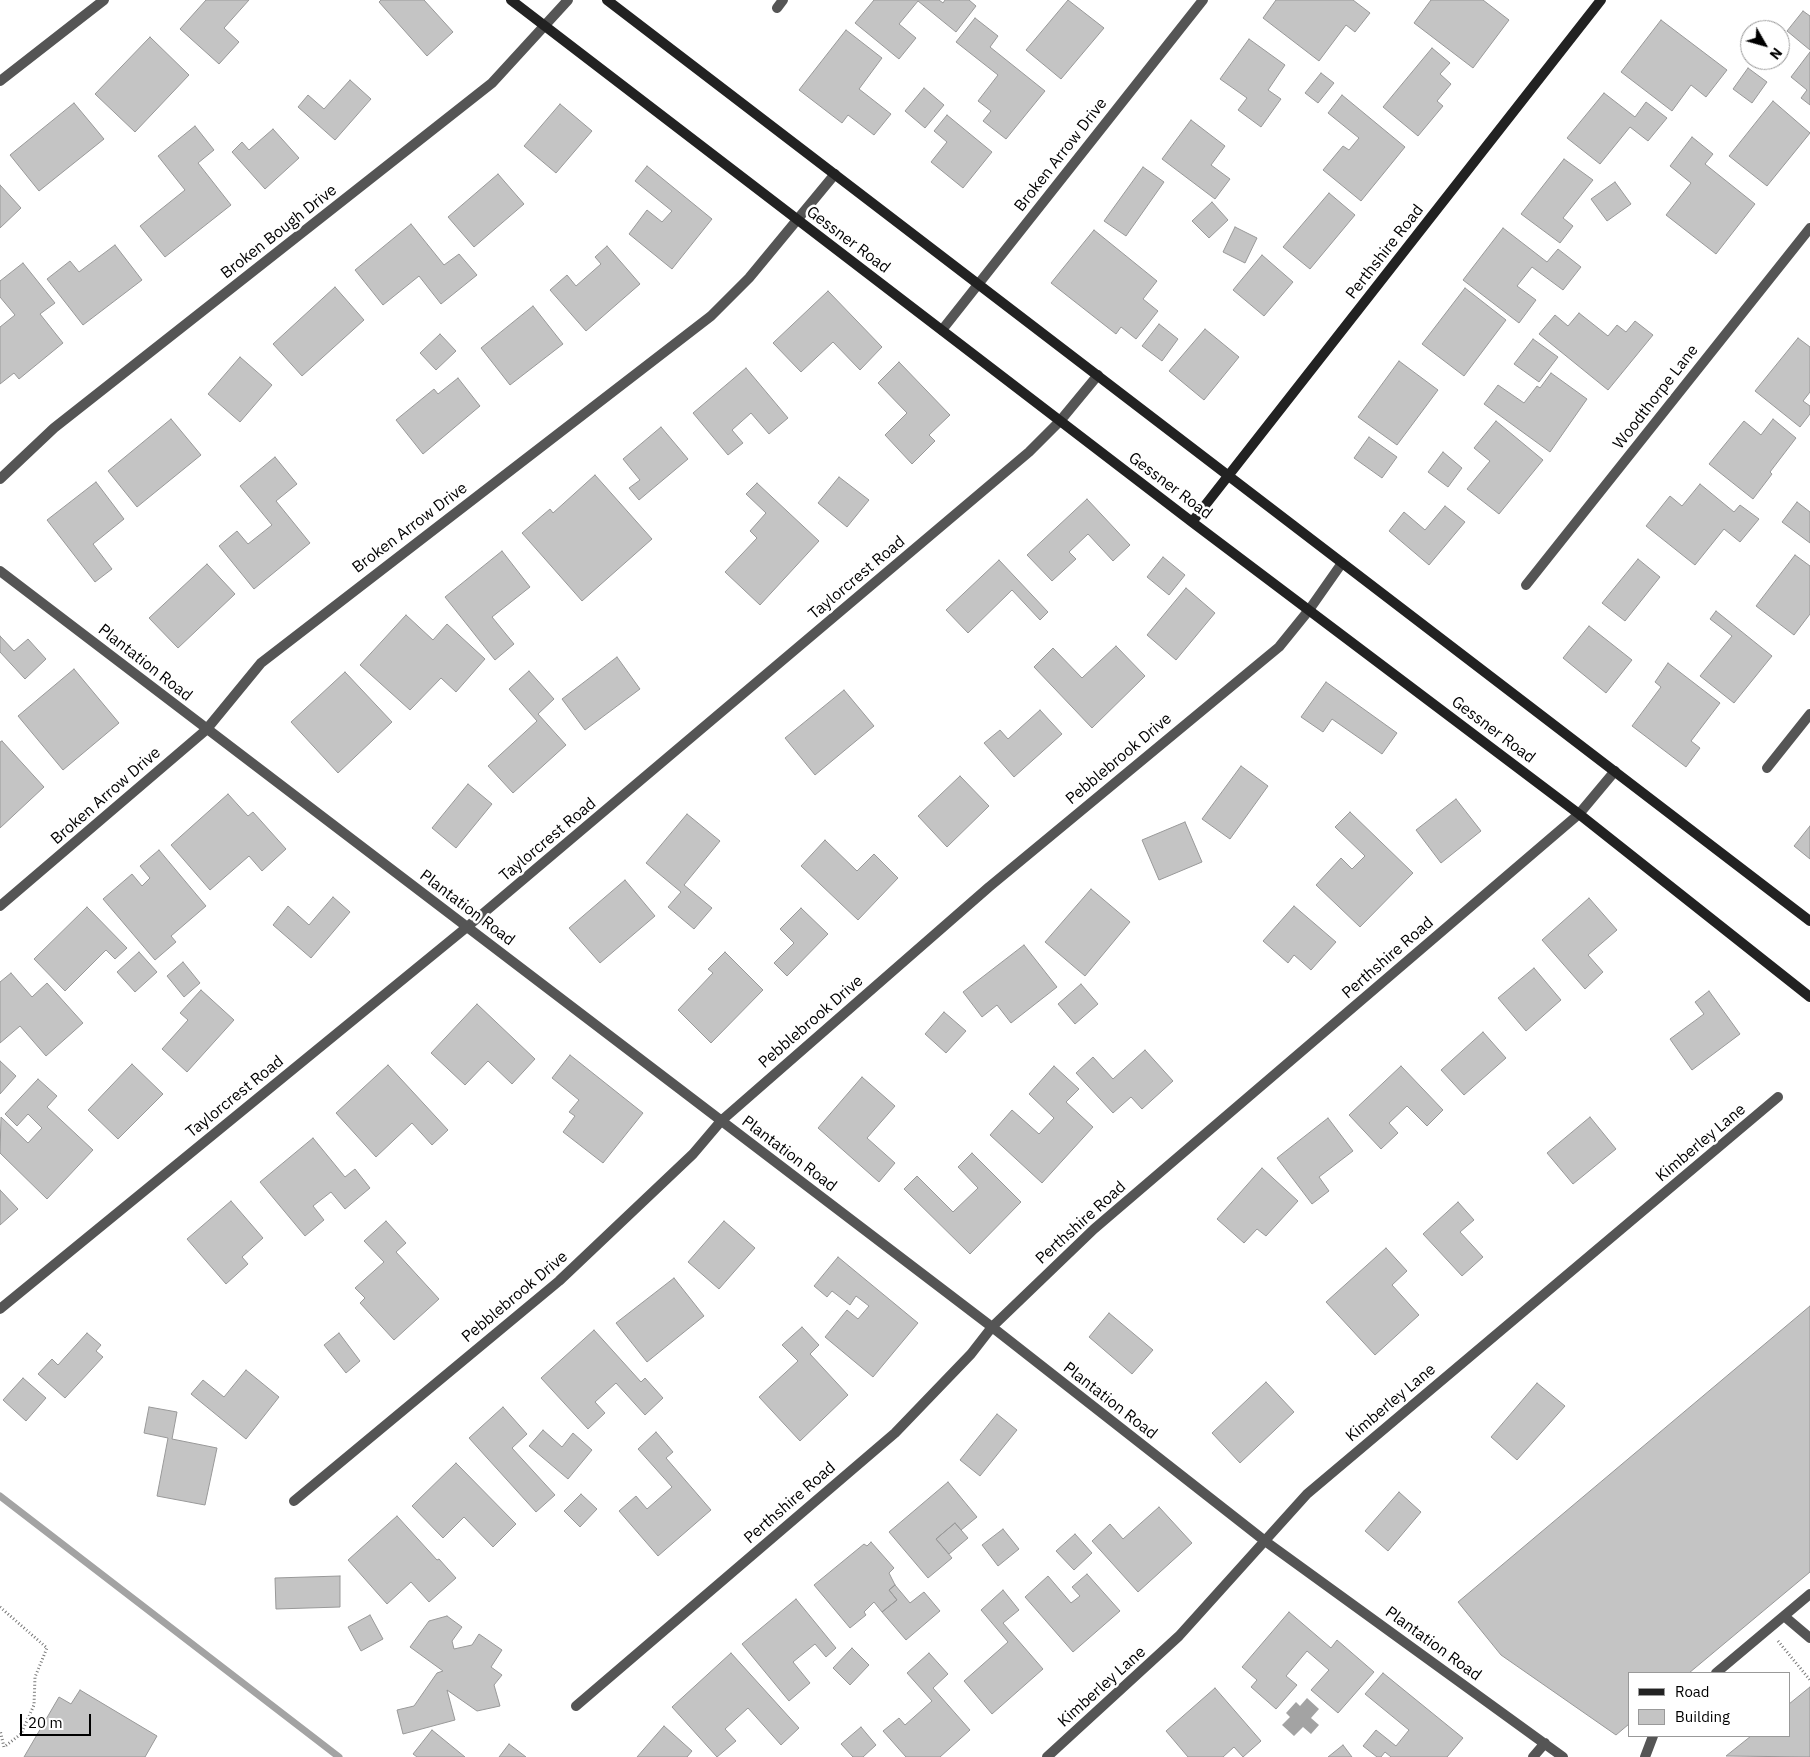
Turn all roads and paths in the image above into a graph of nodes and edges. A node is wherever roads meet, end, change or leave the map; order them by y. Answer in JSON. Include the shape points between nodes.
{"nodes":[{"id":1,"x":104,"y":0,"type":"edge"},
{"id":2,"x":511,"y":0,"type":"edge"},
{"id":3,"x":568,"y":0,"type":"edge"},
{"id":4,"x":608,"y":0,"type":"edge"},
{"id":5,"x":1203,"y":0,"type":"edge"},
{"id":6,"x":1601,"y":0,"type":"edge"},
{"id":7,"x":545,"y":26,"type":"junction"},
{"id":8,"x":0,"y":80,"type":"edge"},
{"id":9,"x":835,"y":174,"type":"junction"},
{"id":10,"x":798,"y":221,"type":"junction"},
{"id":11,"x":1810,"y":228,"type":"edge"},
{"id":12,"x":979,"y":283,"type":"junction"},
{"id":13,"x":942,"y":330,"type":"junction"},
{"id":14,"x":1098,"y":375,"type":"junction"},
{"id":15,"x":1060,"y":421,"type":"junction"},
{"id":16,"x":1228,"y":476,"type":"junction"},
{"id":17,"x":0,"y":479,"type":"edge"},
{"id":18,"x":1192,"y":522,"type":"junction"},
{"id":19,"x":1342,"y":563,"type":"junction"},
{"id":20,"x":0,"y":570,"type":"edge"},
{"id":21,"x":1526,"y":585,"type":"dead end"},
{"id":22,"x":1310,"y":610,"type":"junction"},
{"id":23,"x":1810,"y":714,"type":"edge"},
{"id":24,"x":206,"y":730,"type":"junction"},
{"id":25,"x":1768,"y":768,"type":"dead end"},
{"id":26,"x":1615,"y":771,"type":"junction"},
{"id":27,"x":1579,"y":814,"type":"junction"},
{"id":28,"x":0,"y":906,"type":"edge"},
{"id":29,"x":1810,"y":921,"type":"edge"},
{"id":30,"x":467,"y":927,"type":"junction"},
{"id":31,"x":1810,"y":996,"type":"edge"},
{"id":32,"x":1778,"y":1098,"type":"dead end"},
{"id":33,"x":721,"y":1121,"type":"junction"},
{"id":34,"x":0,"y":1309,"type":"edge"},
{"id":35,"x":992,"y":1327,"type":"junction"},
{"id":36,"x":294,"y":1501,"type":"dead end"},
{"id":37,"x":1264,"y":1541,"type":"junction"},
{"id":38,"x":1810,"y":1594,"type":"edge"},
{"id":39,"x":0,"y":1607,"type":"edge"},
{"id":40,"x":1784,"y":1616,"type":"junction"},
{"id":41,"x":1768,"y":1629,"type":"junction"},
{"id":42,"x":1810,"y":1638,"type":"edge"},
{"id":43,"x":1717,"y":1672,"type":"edge"},
{"id":44,"x":1810,"y":1680,"type":"edge"},
{"id":45,"x":576,"y":1706,"type":"dead end"},
{"id":46,"x":0,"y":1730,"type":"edge"},
{"id":47,"x":1653,"y":1737,"type":"edge"},
{"id":48,"x":1545,"y":1743,"type":"junction"},
{"id":49,"x":1047,"y":1757,"type":"edge"},
{"id":50,"x":1533,"y":1757,"type":"edge"},
{"id":51,"x":1563,"y":1757,"type":"edge"},
{"id":52,"x":1645,"y":1757,"type":"edge"}],
"edges":[{"from":1,"to":8,"type":"street"},
{"from":2,"to":7,"type":"main road","name":"Gessner Road"},
{"from":3,"to":7,"type":"street","name":"Broken Bough Drive"},
{"from":4,"to":9,"type":"main road"},
{"from":5,"to":12,"type":"street","name":"Broken Arrow Drive"},
{"from":6,"to":16,"type":"main road","name":"Perthshire Road"},
{"from":7,"to":10,"type":"main road","name":"Gessner Road"},
{"from":7,"to":17,"type":"street","name":"Broken Bough Drive","via":[[492,83],[54,428]]},
{"from":9,"to":10,"type":"street","name":"Broken Arrow Drive"},
{"from":9,"to":12,"type":"main road"},
{"from":10,"to":13,"type":"main road","name":"Gessner Road"},
{"from":10,"to":24,"type":"street","name":"Broken Arrow Drive","via":[[711,316],[261,663]]},
{"from":11,"to":21,"type":"street","name":"Woodthorpe Lane"},
{"from":12,"to":13,"type":"street","name":"Broken Arrow Drive"},
{"from":12,"to":14,"type":"main road"},
{"from":13,"to":15,"type":"main road","name":"Gessner Road"},
{"from":14,"to":15,"type":"street","name":"Taylorcrest Road"},
{"from":14,"to":16,"type":"main road"},
{"from":15,"to":18,"type":"main road","name":"Gessner Road"},
{"from":15,"to":30,"type":"street","name":"Taylorcrest Road","via":[[1029,452]]},
{"from":16,"to":18,"type":"main road","name":"Perthshire Road"},
{"from":16,"to":19,"type":"main road"},
{"from":18,"to":22,"type":"main road","name":"Gessner Road"},
{"from":19,"to":22,"type":"street","name":"Pebblebrook Drive"},
{"from":19,"to":26,"type":"main road"},
{"from":20,"to":24,"type":"street","name":"Plantation Road"},
{"from":22,"to":27,"type":"main road","name":"Gessner Road"},
{"from":22,"to":33,"type":"street","name":"Pebblebrook Drive","via":[[1279,647],[989,887]]},
{"from":23,"to":25,"type":"street"},
{"from":24,"to":28,"type":"street","name":"Broken Arrow Drive"},
{"from":24,"to":30,"type":"street","name":"Plantation Road"},
{"from":26,"to":27,"type":"street","name":"Perthshire Road"},
{"from":26,"to":29,"type":"main road"},
{"from":27,"to":31,"type":"main road","name":"Gessner Road"},
{"from":27,"to":35,"type":"street","name":"Perthshire Road","via":[[1094,1229]]},
{"from":30,"to":33,"type":"street","name":"Plantation Road"},
{"from":30,"to":34,"type":"street","name":"Taylorcrest Road"},
{"from":32,"to":37,"type":"street","name":"Kimberley Lane","via":[[1306,1494]]},
{"from":33,"to":35,"type":"street","name":"Plantation Road"},
{"from":33,"to":36,"type":"street","name":"Pebblebrook Drive","via":[[693,1154],[559,1281]]},
{"from":35,"to":37,"type":"street","name":"Plantation Road"},
{"from":35,"to":45,"type":"street","name":"Perthshire Road","via":[[971,1354],[895,1433]]},
{"from":37,"to":48,"type":"street","name":"Plantation Road"},
{"from":37,"to":49,"type":"street","name":"Kimberley Lane","via":[[1179,1636]]},
{"from":38,"to":40,"type":"street"},
{"from":39,"to":46,"type":"path","via":[[47,1648],[35,1677],[34,1705],[21,1734],[4,1747]]},
{"from":40,"to":41,"type":"street"},
{"from":40,"to":42,"type":"street"},
{"from":41,"to":43,"type":"street"},
{"from":41,"to":44,"type":"path"},
{"from":47,"to":52,"type":"street"},
{"from":48,"to":50,"type":"street"},
{"from":48,"to":51,"type":"street","name":"Plantation Road"}]}
